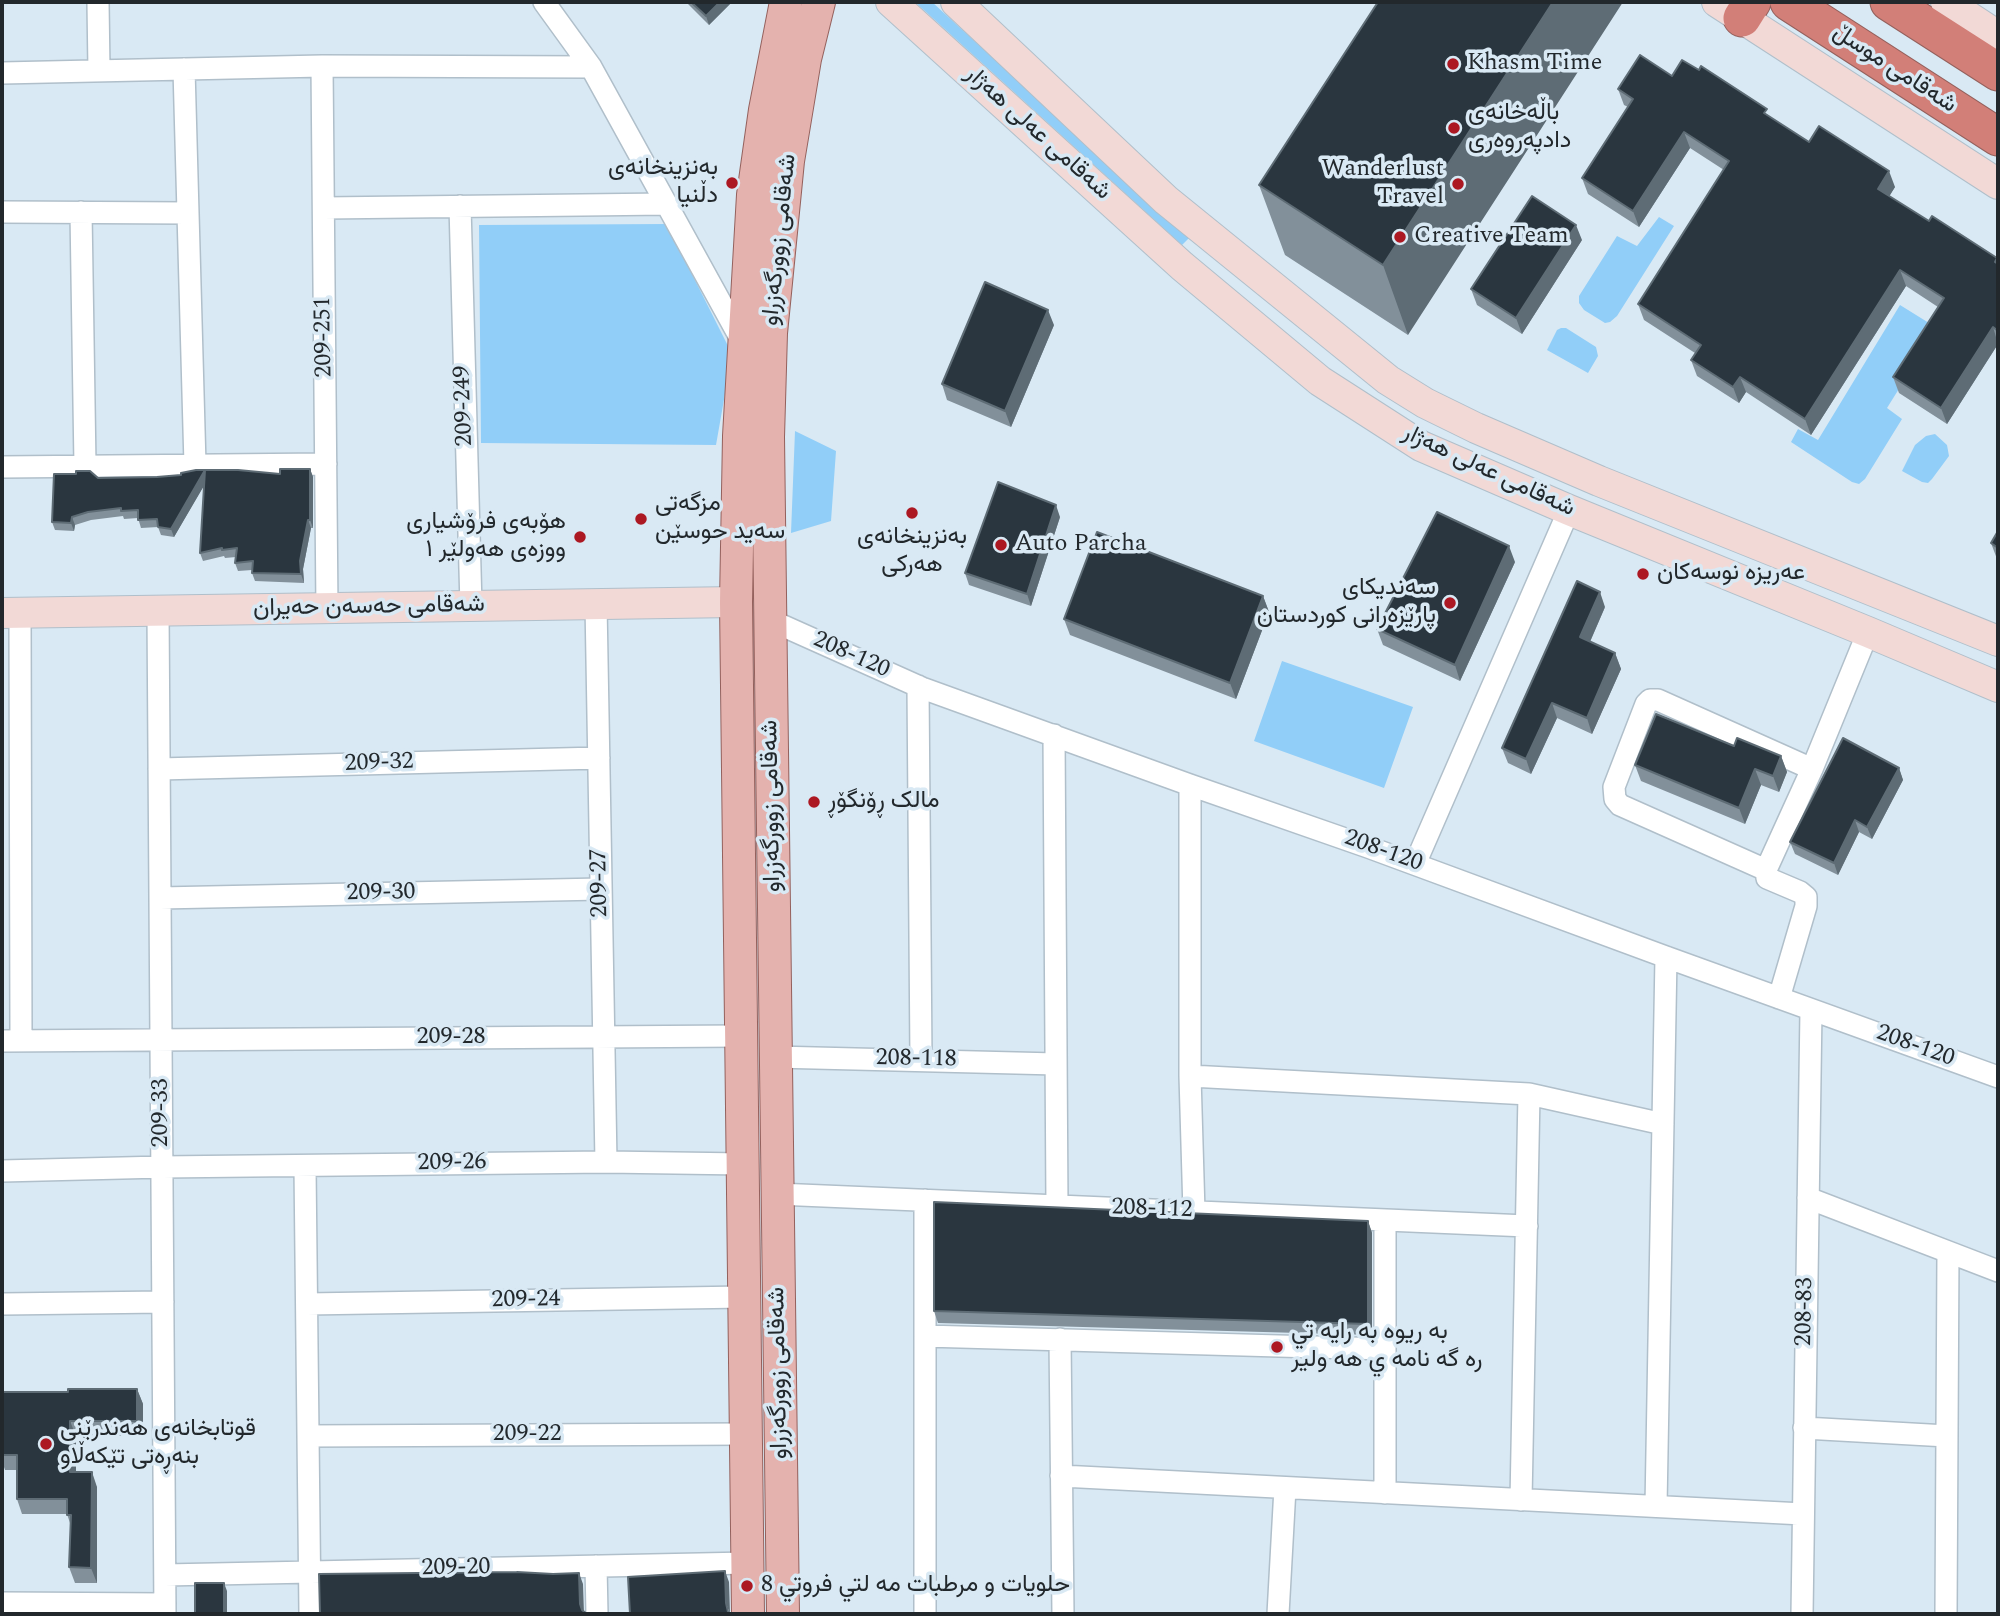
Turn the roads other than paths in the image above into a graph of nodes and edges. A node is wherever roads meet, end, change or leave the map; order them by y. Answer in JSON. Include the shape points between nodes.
{"nodes":[{"id":1,"x":98,"y":2,"type":"edge"},
{"id":2,"x":544,"y":2,"type":"edge"},
{"id":3,"x":786,"y":2,"type":"edge"},
{"id":4,"x":819,"y":2,"type":"edge"},
{"id":5,"x":891,"y":2,"type":"edge"},
{"id":6,"x":956,"y":2,"type":"edge"},
{"id":7,"x":1790,"y":2,"type":"edge"},
{"id":8,"x":1889,"y":2,"type":"edge"},
{"id":9,"x":1947,"y":2,"type":"edge"},
{"id":10,"x":1737,"y":7,"type":"edge"},
{"id":11,"x":1998,"y":36,"type":"edge"},
{"id":12,"x":1953,"y":43,"type":"junction"},
{"id":13,"x":323,"y":66,"type":"junction"},
{"id":14,"x":591,"y":67,"type":"junction"},
{"id":15,"x":184,"y":69,"type":"junction"},
{"id":16,"x":100,"y":71,"type":"junction"},
{"id":17,"x":1998,"y":72,"type":"edge"},
{"id":18,"x":2,"y":73,"type":"edge"},
{"id":19,"x":1923,"y":90,"type":"junction"},
{"id":20,"x":1998,"y":137,"type":"edge"},
{"id":21,"x":1998,"y":184,"type":"edge"},
{"id":22,"x":667,"y":204,"type":"junction"},
{"id":23,"x":460,"y":206,"type":"junction"},
{"id":24,"x":324,"y":208,"type":"junction"},
{"id":25,"x":2,"y":212,"type":"edge"},
{"id":26,"x":81,"y":212,"type":"junction"},
{"id":27,"x":188,"y":213,"type":"junction"},
{"id":28,"x":743,"y":343,"type":"junction"},
{"id":29,"x":326,"y":464,"type":"junction"},
{"id":30,"x":195,"y":465,"type":"junction"},
{"id":31,"x":85,"y":466,"type":"junction"},
{"id":32,"x":2,"y":467,"type":"edge"},
{"id":33,"x":1569,"y":510,"type":"junction"},
{"id":34,"x":736,"y":602,"type":"junction"},
{"id":35,"x":596,"y":604,"type":"junction"},
{"id":36,"x":471,"y":606,"type":"junction"},
{"id":37,"x":327,"y":608,"type":"junction"},
{"id":38,"x":158,"y":611,"type":"junction"},
{"id":39,"x":11,"y":613,"type":"edge"},
{"id":40,"x":770,"y":620,"type":"junction"},
{"id":41,"x":1868,"y":632,"type":"junction"},
{"id":42,"x":1998,"y":641,"type":"edge"},
{"id":43,"x":918,"y":686,"type":"junction"},
{"id":44,"x":1998,"y":687,"type":"edge"},
{"id":45,"x":1054,"y":735,"type":"junction"},
{"id":46,"x":599,"y":758,"type":"junction"},
{"id":47,"x":10,"y":765,"type":"edge"},
{"id":48,"x":159,"y":769,"type":"junction"},
{"id":49,"x":1812,"y":769,"type":"junction"},
{"id":50,"x":1190,"y":785,"type":"junction"},
{"id":51,"x":1415,"y":864,"type":"junction"},
{"id":52,"x":1766,"y":870,"type":"junction"},
{"id":53,"x":601,"y":889,"type":"junction"},
{"id":54,"x":160,"y":898,"type":"junction"},
{"id":55,"x":11,"y":899,"type":"edge"},
{"id":56,"x":1666,"y":957,"type":"junction"},
{"id":57,"x":1779,"y":998,"type":"junction"},
{"id":58,"x":1811,"y":1010,"type":"junction"},
{"id":59,"x":741,"y":1036,"type":"junction"},
{"id":60,"x":604,"y":1037,"type":"junction"},
{"id":61,"x":161,"y":1039,"type":"junction"},
{"id":62,"x":11,"y":1041,"type":"edge"},
{"id":63,"x":775,"y":1057,"type":"junction"},
{"id":64,"x":921,"y":1060,"type":"junction"},
{"id":65,"x":1056,"y":1064,"type":"junction"},
{"id":66,"x":1190,"y":1076,"type":"junction"},
{"id":67,"x":1998,"y":1077,"type":"edge"},
{"id":68,"x":1529,"y":1094,"type":"junction"},
{"id":69,"x":1663,"y":1124,"type":"junction"},
{"id":70,"x":606,"y":1162,"type":"junction"},
{"id":71,"x":743,"y":1164,"type":"junction"},
{"id":72,"x":162,"y":1167,"type":"junction"},
{"id":73,"x":305,"y":1167,"type":"junction"},
{"id":74,"x":2,"y":1171,"type":"edge"},
{"id":75,"x":777,"y":1194,"type":"junction"},
{"id":76,"x":1808,"y":1198,"type":"junction"},
{"id":77,"x":925,"y":1200,"type":"junction"},
{"id":78,"x":1056,"y":1206,"type":"junction"},
{"id":79,"x":1194,"y":1212,"type":"junction"},
{"id":80,"x":1385,"y":1220,"type":"junction"},
{"id":81,"x":1527,"y":1226,"type":"junction"},
{"id":82,"x":1948,"y":1252,"type":"junction"},
{"id":83,"x":1998,"y":1271,"type":"edge"},
{"id":84,"x":744,"y":1297,"type":"junction"},
{"id":85,"x":163,"y":1302,"type":"junction"},
{"id":86,"x":2,"y":1304,"type":"edge"},
{"id":87,"x":307,"y":1304,"type":"junction"},
{"id":88,"x":925,"y":1336,"type":"junction"},
{"id":89,"x":1060,"y":1339,"type":"junction"},
{"id":90,"x":1385,"y":1349,"type":"junction"},
{"id":91,"x":1804,"y":1428,"type":"junction"},
{"id":92,"x":746,"y":1434,"type":"junction"},
{"id":93,"x":308,"y":1436,"type":"junction"},
{"id":94,"x":1947,"y":1436,"type":"junction"},
{"id":95,"x":1061,"y":1476,"type":"junction"},
{"id":96,"x":747,"y":1484,"type":"junction"},
{"id":97,"x":782,"y":1484,"type":"junction"},
{"id":98,"x":1285,"y":1488,"type":"junction"},
{"id":99,"x":1385,"y":1493,"type":"junction"},
{"id":100,"x":1521,"y":1500,"type":"junction"},
{"id":101,"x":1656,"y":1506,"type":"junction"},
{"id":102,"x":1803,"y":1514,"type":"junction"},
{"id":103,"x":748,"y":1563,"type":"junction"},
{"id":104,"x":596,"y":1566,"type":"junction"},
{"id":105,"x":309,"y":1572,"type":"junction"},
{"id":106,"x":165,"y":1575,"type":"junction"},
{"id":107,"x":2,"y":1603,"type":"edge"},
{"id":108,"x":165,"y":1609,"type":"edge"},
{"id":109,"x":310,"y":1614,"type":"edge"},
{"id":110,"x":597,"y":1614,"type":"edge"},
{"id":111,"x":748,"y":1614,"type":"edge"},
{"id":112,"x":783,"y":1614,"type":"edge"},
{"id":113,"x":925,"y":1614,"type":"edge"},
{"id":114,"x":1063,"y":1614,"type":"edge"},
{"id":115,"x":1278,"y":1614,"type":"edge"},
{"id":116,"x":1802,"y":1614,"type":"edge"},
{"id":117,"x":1945,"y":1614,"type":"edge"}],
"edges":[{"from":1,"to":16,"type":"street"},
{"from":2,"to":14,"type":"street"},
{"from":3,"to":28,"type":"main road","name":"شەقامی زوورگەزراو","via":[[753,195]]},
{"from":4,"to":40,"type":"main road","name":"شەقامی زوورگەزراو","via":[[789,161],[771,333]]},
{"from":5,"to":33,"type":"main road","name":"شەقامی عەلی هەژار","via":[[1182,266],[1320,381],[1421,446]]},
{"from":6,"to":42,"type":"main road","name":"شەقامی عەلی هەژار","via":[[1166,200],[1313,320],[1425,403],[1599,481]]},
{"from":7,"to":19,"type":"highway","name":"شەقامی موسڵ"},
{"from":8,"to":12,"type":"highway"},
{"from":9,"to":11,"type":"main road"},
{"from":10,"to":21,"type":"main road"},
{"from":12,"to":17,"type":"highway"},
{"from":12,"to":19,"type":"highway"},
{"from":13,"to":14,"type":"street"},
{"from":13,"to":15,"type":"street"},
{"from":13,"to":24,"type":"street","name":"209-251"},
{"from":14,"to":22,"type":"street"},
{"from":15,"to":16,"type":"street"},
{"from":15,"to":27,"type":"street"},
{"from":16,"to":18,"type":"street"},
{"from":19,"to":20,"type":"highway","name":"شەقامی موسڵ"},
{"from":22,"to":23,"type":"street"},
{"from":22,"to":28,"type":"street"},
{"from":23,"to":24,"type":"street"},
{"from":23,"to":36,"type":"street","name":"209-249"},
{"from":24,"to":29,"type":"street","name":"209-251"},
{"from":25,"to":26,"type":"street"},
{"from":26,"to":27,"type":"street"},
{"from":26,"to":31,"type":"street"},
{"from":27,"to":30,"type":"street"},
{"from":28,"to":34,"type":"main road","name":"شەقامی زوورگەزراو"},
{"from":29,"to":30,"type":"street"},
{"from":29,"to":37,"type":"street","name":"209-251"},
{"from":30,"to":31,"type":"street"},
{"from":31,"to":32,"type":"street"},
{"from":33,"to":41,"type":"main road","name":"شەقامی عەلی هەژار"},
{"from":33,"to":51,"type":"street"},
{"from":34,"to":35,"type":"main road","name":"شەقامی حەسەن حەیران"},
{"from":34,"to":59,"type":"main road","name":"شەقامی زوورگەزراو"},
{"from":35,"to":36,"type":"main road","name":"شەقامی حەسەن حەیران"},
{"from":35,"to":46,"type":"street","name":"209-27"},
{"from":36,"to":37,"type":"main road","name":"شەقامی حەسەن حەیران"},
{"from":37,"to":38,"type":"main road","name":"شەقامی حەسەن حەیران"},
{"from":38,"to":39,"type":"main road","name":"شەقامی حەسەن حەیران"},
{"from":38,"to":48,"type":"street","name":"209-33"},
{"from":39,"to":47,"type":"street"},
{"from":40,"to":43,"type":"street","name":"208-120"},
{"from":40,"to":63,"type":"main road","name":"شەقامی زوورگەزراو"},
{"from":41,"to":44,"type":"main road","name":"شەقامی عەلی هەژار"},
{"from":41,"to":49,"type":"street"},
{"from":43,"to":45,"type":"street","name":"208-120"},
{"from":43,"to":64,"type":"street"},
{"from":45,"to":50,"type":"street","name":"208-120"},
{"from":45,"to":65,"type":"street"},
{"from":46,"to":48,"type":"street","name":"209-32"},
{"from":46,"to":53,"type":"street","name":"209-27"},
{"from":47,"to":55,"type":"street"},
{"from":48,"to":54,"type":"street","name":"209-33"},
{"from":49,"to":52,"type":"street"},
{"from":49,"to":52,"type":"street","via":[[1658,700],[1646,704],[1614,787],[1615,799]]},
{"from":50,"to":51,"type":"street","name":"208-120"},
{"from":50,"to":66,"type":"street"},
{"from":51,"to":56,"type":"street","name":"208-120"},
{"from":52,"to":57,"type":"street","via":[[1767,878],[1806,897],[1807,906]]},
{"from":53,"to":54,"type":"street","name":"209-30"},
{"from":53,"to":60,"type":"street","name":"209-27"},
{"from":54,"to":61,"type":"street","name":"209-33"},
{"from":55,"to":62,"type":"street"},
{"from":56,"to":57,"type":"street","name":"208-120"},
{"from":56,"to":69,"type":"street"},
{"from":57,"to":58,"type":"street","name":"208-120"},
{"from":58,"to":67,"type":"street","name":"208-120"},
{"from":58,"to":76,"type":"street","name":"208-83"},
{"from":59,"to":60,"type":"street","name":"209-28"},
{"from":59,"to":71,"type":"main road","name":"شەقامی زوورگەزراو"},
{"from":60,"to":61,"type":"street","name":"209-28"},
{"from":60,"to":70,"type":"street","name":"209-27"},
{"from":61,"to":62,"type":"street","name":"209-28"},
{"from":61,"to":72,"type":"street","name":"209-33"},
{"from":63,"to":64,"type":"street","name":"208-118"},
{"from":63,"to":75,"type":"main road","name":"شەقامی زوورگەزراو"},
{"from":64,"to":65,"type":"street","name":"208-118"},
{"from":65,"to":78,"type":"street"},
{"from":66,"to":68,"type":"street"},
{"from":66,"to":79,"type":"street"},
{"from":68,"to":69,"type":"street"},
{"from":68,"to":81,"type":"street"},
{"from":69,"to":101,"type":"street"},
{"from":70,"to":71,"type":"street","name":"209-26"},
{"from":70,"to":73,"type":"street","name":"209-26"},
{"from":71,"to":84,"type":"main road","name":"شەقامی زوورگەزراو"},
{"from":72,"to":73,"type":"street","name":"209-26"},
{"from":72,"to":74,"type":"street","name":"209-26"},
{"from":72,"to":85,"type":"street","name":"209-33"},
{"from":73,"to":87,"type":"street"},
{"from":75,"to":77,"type":"street","name":"208-112"},
{"from":75,"to":97,"type":"main road","name":"شەقامی زوورگەزراو"},
{"from":76,"to":82,"type":"street"},
{"from":76,"to":91,"type":"street","name":"208-83"},
{"from":77,"to":78,"type":"street","name":"208-112"},
{"from":77,"to":88,"type":"street"},
{"from":78,"to":79,"type":"street","name":"208-112"},
{"from":79,"to":80,"type":"street","name":"208-112"},
{"from":80,"to":81,"type":"street","name":"208-112"},
{"from":80,"to":90,"type":"street"},
{"from":81,"to":100,"type":"street"},
{"from":82,"to":83,"type":"street"},
{"from":82,"to":94,"type":"street"},
{"from":84,"to":87,"type":"street","name":"209-24"},
{"from":84,"to":92,"type":"main road","name":"شەقامی زوورگەزراو"},
{"from":85,"to":86,"type":"street"},
{"from":85,"to":106,"type":"street","name":"209-33"},
{"from":87,"to":93,"type":"street"},
{"from":88,"to":89,"type":"street"},
{"from":88,"to":113,"type":"street"},
{"from":89,"to":90,"type":"street"},
{"from":89,"to":95,"type":"street"},
{"from":90,"to":99,"type":"street"},
{"from":91,"to":94,"type":"street"},
{"from":91,"to":102,"type":"street","name":"208-83"},
{"from":92,"to":93,"type":"street","name":"209-22"},
{"from":92,"to":96,"type":"main road","name":"شەقامی زوورگەزراو"},
{"from":93,"to":105,"type":"street"},
{"from":94,"to":117,"type":"street"},
{"from":95,"to":98,"type":"street"},
{"from":95,"to":114,"type":"street"},
{"from":96,"to":97,"type":"main road"},
{"from":96,"to":103,"type":"main road","name":"شەقامی زوورگەزراو"},
{"from":97,"to":112,"type":"main road","name":"شەقامی زوورگەزراو"},
{"from":98,"to":99,"type":"street"},
{"from":98,"to":115,"type":"street"},
{"from":99,"to":100,"type":"street"},
{"from":100,"to":101,"type":"street"},
{"from":101,"to":102,"type":"street"},
{"from":102,"to":116,"type":"street","name":"208-83"},
{"from":103,"to":104,"type":"street","name":"209-20"},
{"from":103,"to":111,"type":"main road","name":"شەقامی زوورگەزراو"},
{"from":104,"to":105,"type":"street","name":"209-20"},
{"from":104,"to":110,"type":"street"},
{"from":105,"to":106,"type":"street","name":"209-20"},
{"from":105,"to":109,"type":"street"},
{"from":106,"to":108,"type":"street","name":"209-33"},
{"from":107,"to":108,"type":"street"}]}
